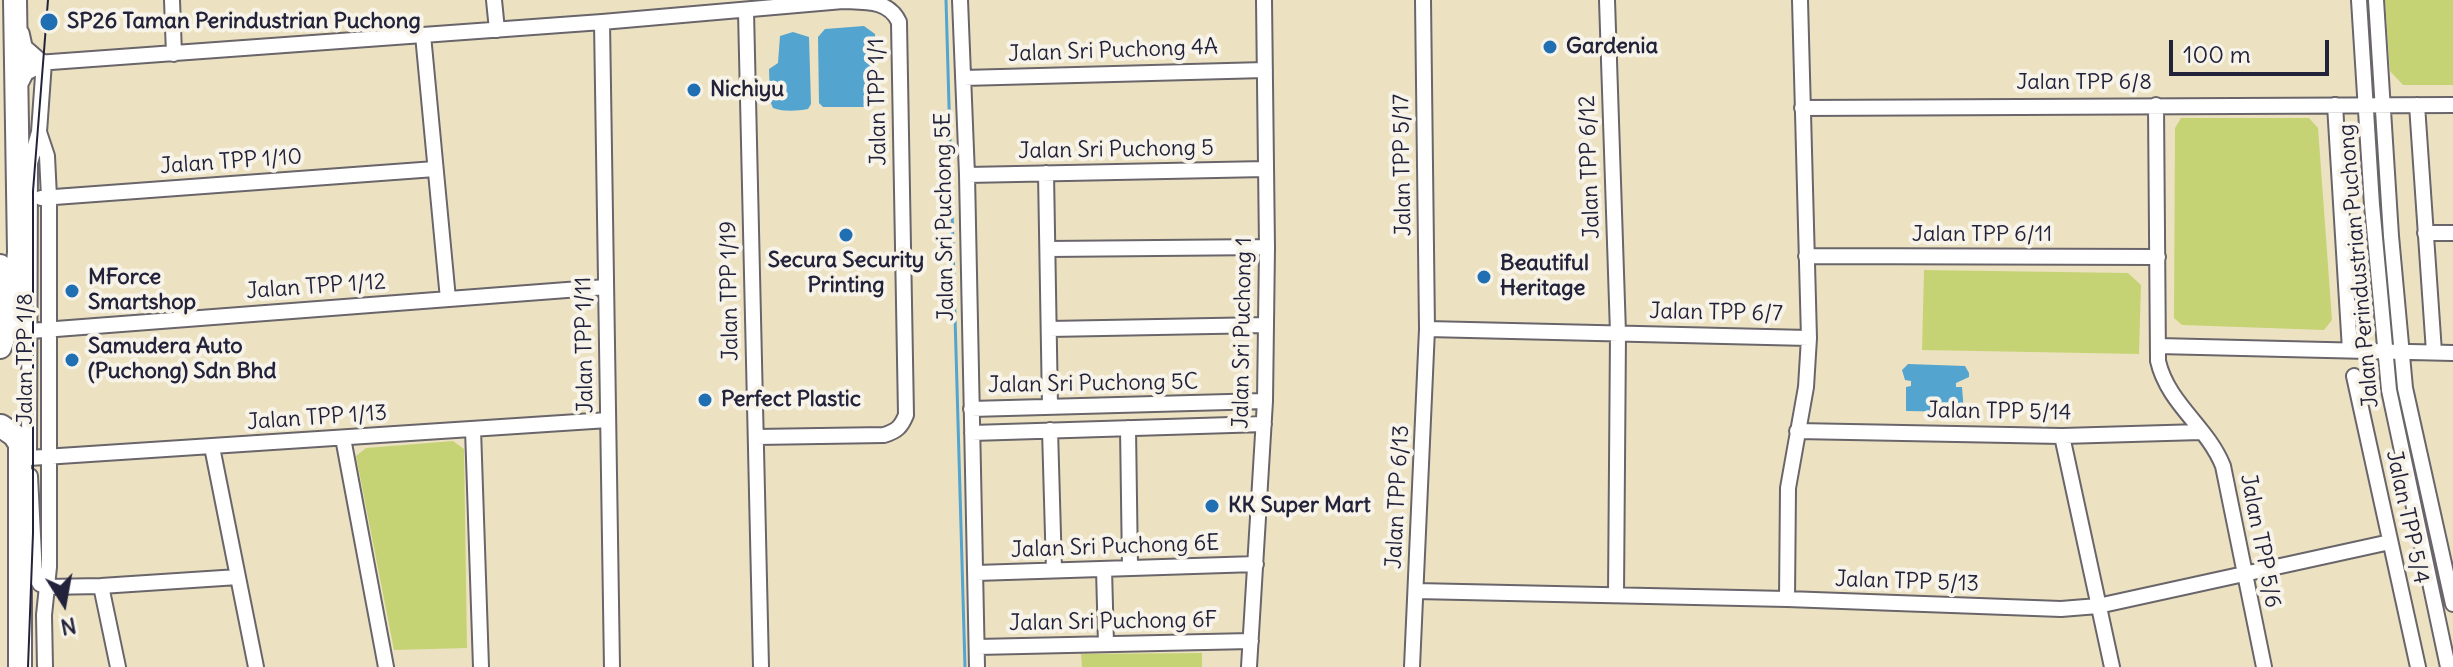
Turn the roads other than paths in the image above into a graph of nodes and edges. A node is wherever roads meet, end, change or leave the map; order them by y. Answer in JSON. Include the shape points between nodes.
{"nodes":[{"id":1,"x":15,"y":0,"type":"edge"},
{"id":2,"x":172,"y":0,"type":"edge"},
{"id":3,"x":494,"y":0,"type":"edge"},
{"id":4,"x":960,"y":0,"type":"edge"},
{"id":5,"x":1264,"y":0,"type":"edge"},
{"id":6,"x":1423,"y":0,"type":"edge"},
{"id":7,"x":1607,"y":0,"type":"edge"},
{"id":8,"x":1800,"y":0,"type":"edge"},
{"id":9,"x":2359,"y":0,"type":"edge"},
{"id":10,"x":2376,"y":0,"type":"edge"},
{"id":11,"x":812,"y":2,"type":"edge"},
{"id":12,"x":746,"y":11,"type":"junction"},
{"id":13,"x":602,"y":22,"type":"junction"},
{"id":14,"x":497,"y":30,"type":"junction"},
{"id":15,"x":17,"y":31,"type":"junction"},
{"id":16,"x":423,"y":35,"type":"junction"},
{"id":17,"x":174,"y":54,"type":"junction"},
{"id":18,"x":40,"y":62,"type":"junction"},
{"id":19,"x":1265,"y":70,"type":"junction"},
{"id":20,"x":963,"y":78,"type":"junction"},
{"id":21,"x":18,"y":80,"type":"junction"},
{"id":22,"x":2156,"y":105,"type":"junction"},
{"id":23,"x":2335,"y":105,"type":"junction"},
{"id":24,"x":2366,"y":105,"type":"junction"},
{"id":25,"x":2384,"y":105,"type":"junction"},
{"id":26,"x":2417,"y":105,"type":"junction"},
{"id":27,"x":2453,"y":105,"type":"edge"},
{"id":28,"x":1802,"y":108,"type":"junction"},
{"id":29,"x":39,"y":132,"type":"junction"},
{"id":30,"x":435,"y":169,"type":"junction"},
{"id":31,"x":1266,"y":169,"type":"junction"},
{"id":32,"x":1046,"y":173,"type":"junction"},
{"id":33,"x":967,"y":175,"type":"junction"},
{"id":34,"x":49,"y":197,"type":"junction"},
{"id":35,"x":24,"y":208,"type":"junction"},
{"id":36,"x":2425,"y":233,"type":"junction"},
{"id":37,"x":2453,"y":233,"type":"edge"},
{"id":38,"x":1267,"y":247,"type":"junction"},
{"id":39,"x":1048,"y":249,"type":"junction"},
{"id":40,"x":1806,"y":256,"type":"junction"},
{"id":41,"x":2158,"y":257,"type":"junction"},
{"id":42,"x":0,"y":266,"type":"edge"},
{"id":43,"x":606,"y":287,"type":"junction"},
{"id":44,"x":448,"y":299,"type":"junction"},
{"id":45,"x":0,"y":322,"type":"edge"},
{"id":46,"x":1266,"y":325,"type":"junction"},
{"id":47,"x":1049,"y":329,"type":"junction"},
{"id":48,"x":1427,"y":329,"type":"junction"},
{"id":49,"x":48,"y":330,"type":"junction"},
{"id":50,"x":30,"y":331,"type":"junction"},
{"id":51,"x":1618,"y":333,"type":"junction"},
{"id":52,"x":1809,"y":338,"type":"junction"},
{"id":53,"x":2158,"y":346,"type":"junction"},
{"id":54,"x":0,"y":347,"type":"edge"},
{"id":55,"x":2350,"y":350,"type":"junction"},
{"id":56,"x":2384,"y":350,"type":"junction"},
{"id":57,"x":2400,"y":350,"type":"junction"},
{"id":58,"x":2434,"y":352,"type":"junction"},
{"id":59,"x":2453,"y":353,"type":"edge"},
{"id":60,"x":2354,"y":376,"type":"dead end"},
{"id":61,"x":1265,"y":401,"type":"junction"},
{"id":62,"x":1050,"y":407,"type":"junction"},
{"id":63,"x":971,"y":409,"type":"junction"},
{"id":64,"x":608,"y":420,"type":"junction"},
{"id":65,"x":1264,"y":424,"type":"junction"},
{"id":66,"x":1,"y":426,"type":"edge"},
{"id":67,"x":1128,"y":428,"type":"junction"},
{"id":68,"x":473,"y":429,"type":"junction"},
{"id":69,"x":1050,"y":430,"type":"junction"},
{"id":70,"x":1797,"y":431,"type":"junction"},
{"id":71,"x":2201,"y":432,"type":"junction"},
{"id":72,"x":972,"y":433,"type":"junction"},
{"id":73,"x":2062,"y":436,"type":"junction"},
{"id":74,"x":756,"y":437,"type":"junction"},
{"id":75,"x":343,"y":438,"type":"junction"},
{"id":76,"x":212,"y":447,"type":"junction"},
{"id":77,"x":49,"y":457,"type":"junction"},
{"id":78,"x":29,"y":458,"type":"junction"},
{"id":79,"x":2390,"y":542,"type":"junction"},
{"id":80,"x":1256,"y":564,"type":"junction"},
{"id":81,"x":1130,"y":568,"type":"junction"},
{"id":82,"x":1104,"y":569,"type":"junction"},
{"id":83,"x":1054,"y":570,"type":"junction"},
{"id":84,"x":976,"y":573,"type":"junction"},
{"id":85,"x":2244,"y":574,"type":"junction"},
{"id":86,"x":238,"y":577,"type":"junction"},
{"id":87,"x":101,"y":586,"type":"junction"},
{"id":88,"x":54,"y":587,"type":"junction"},
{"id":89,"x":1416,"y":591,"type":"junction"},
{"id":90,"x":1616,"y":595,"type":"junction"},
{"id":91,"x":1787,"y":599,"type":"junction"},
{"id":92,"x":2453,"y":604,"type":"edge"},
{"id":93,"x":2098,"y":606,"type":"junction"},
{"id":94,"x":1251,"y":641,"type":"junction"},
{"id":95,"x":1106,"y":644,"type":"junction"},
{"id":96,"x":977,"y":647,"type":"junction"},
{"id":97,"x":20,"y":667,"type":"edge"},
{"id":98,"x":45,"y":667,"type":"edge"},
{"id":99,"x":118,"y":667,"type":"edge"},
{"id":100,"x":256,"y":667,"type":"edge"},
{"id":101,"x":386,"y":667,"type":"edge"},
{"id":102,"x":481,"y":667,"type":"edge"},
{"id":103,"x":612,"y":667,"type":"edge"},
{"id":104,"x":761,"y":667,"type":"edge"},
{"id":105,"x":977,"y":667,"type":"edge"},
{"id":106,"x":1249,"y":667,"type":"edge"},
{"id":107,"x":1412,"y":667,"type":"edge"},
{"id":108,"x":2112,"y":667,"type":"edge"},
{"id":109,"x":2264,"y":667,"type":"edge"},
{"id":110,"x":2418,"y":667,"type":"edge"},
{"id":111,"x":2448,"y":667,"type":"edge"}],
"edges":[{"from":1,"to":15,"type":"highway"},
{"from":2,"to":17,"type":"street"},
{"from":3,"to":14,"type":"street"},
{"from":4,"to":20,"type":"street","name":"Jalan Sri Puchong 5E"},
{"from":5,"to":19,"type":"street","name":"Jalan Sri Puchong 1"},
{"from":6,"to":48,"type":"street","name":"Jalan TPP 5/17"},
{"from":7,"to":51,"type":"street","name":"Jalan TPP 6/12"},
{"from":8,"to":28,"type":"street","name":"Jalan TPP 6/7"},
{"from":9,"to":24,"type":"street","name":"Jalan Perindustrian Puchong"},
{"from":10,"to":25,"type":"street","name":"Jalan Perindustrian Puchong"},
{"from":11,"to":12,"type":"street","name":"Jalan TPP 1/1"},
{"from":11,"to":74,"type":"street","name":"Jalan TPP 1/1","via":[[877,2],[894,11],[899,22],[906,415],[902,426],[884,435]]},
{"from":12,"to":13,"type":"street","name":"Jalan TPP 1/1"},
{"from":12,"to":74,"type":"street","name":"Jalan TPP 1/19"},
{"from":13,"to":14,"type":"street","name":"Jalan TPP 1/1"},
{"from":13,"to":43,"type":"street","name":"Jalan TPP 1/11"},
{"from":14,"to":16,"type":"street","name":"Jalan TPP 1/1"},
{"from":15,"to":18,"type":"highway","via":[[21,49]]},
{"from":15,"to":21,"type":"highway"},
{"from":16,"to":17,"type":"street","name":"Jalan TPP 1/1"},
{"from":16,"to":30,"type":"street"},
{"from":17,"to":18,"type":"street","name":"Jalan TPP 1/1"},
{"from":18,"to":21,"type":"highway","via":[[23,70]]},
{"from":18,"to":29,"type":"street","name":"Jalan TPP 1/8"},
{"from":19,"to":20,"type":"street","name":"Jalan Sri Puchong 4A"},
{"from":19,"to":31,"type":"street","name":"Jalan Sri Puchong 1"},
{"from":20,"to":33,"type":"street","name":"Jalan Sri Puchong 5E"},
{"from":21,"to":35,"type":"highway"},
{"from":22,"to":23,"type":"street","name":"Jalan TPP 6/8"},
{"from":22,"to":28,"type":"street","name":"Jalan TPP 6/8"},
{"from":22,"to":41,"type":"street","name":"Jalan TPP 5/6"},
{"from":23,"to":24,"type":"street","name":"Jalan TPP 6/8"},
{"from":23,"to":55,"type":"street"},
{"from":24,"to":25,"type":"street","name":"Jalan TPP 6/8"},
{"from":24,"to":56,"type":"street","name":"Jalan Perindustrian Puchong"},
{"from":25,"to":26,"type":"street","name":"Jalan TPP 6/8"},
{"from":25,"to":57,"type":"street","name":"Jalan Perindustrian Puchong"},
{"from":26,"to":27,"type":"street","name":"Jalan TPP 6/8"},
{"from":26,"to":36,"type":"street"},
{"from":28,"to":40,"type":"street","name":"Jalan TPP 6/7"},
{"from":29,"to":34,"type":"street","name":"Jalan TPP 1/8","via":[[47,156]]},
{"from":29,"to":35,"type":"street","name":"Jalan TPP 1/8"},
{"from":30,"to":34,"type":"street","name":"Jalan TPP 1/10"},
{"from":30,"to":44,"type":"street"},
{"from":31,"to":32,"type":"street","name":"Jalan Sri Puchong 5"},
{"from":31,"to":38,"type":"street","name":"Jalan Sri Puchong 1"},
{"from":32,"to":33,"type":"street","name":"Jalan Sri Puchong 5"},
{"from":32,"to":39,"type":"street"},
{"from":33,"to":63,"type":"street","name":"Jalan Sri Puchong 5E"},
{"from":34,"to":35,"type":"street","name":"Jalan TPP 1/10"},
{"from":34,"to":49,"type":"street","name":"Jalan TPP 1/8"},
{"from":35,"to":50,"type":"street","name":"Jalan TPP 1/8"},
{"from":35,"to":54,"type":"highway","via":[[14,307]]},
{"from":36,"to":37,"type":"street"},
{"from":36,"to":58,"type":"street"},
{"from":38,"to":39,"type":"street"},
{"from":38,"to":46,"type":"street","name":"Jalan Sri Puchong 1"},
{"from":39,"to":47,"type":"street"},
{"from":40,"to":41,"type":"street","name":"Jalan TPP 6/11"},
{"from":40,"to":52,"type":"street","name":"Jalan TPP 6/7"},
{"from":41,"to":53,"type":"street","name":"Jalan TPP 5/6"},
{"from":42,"to":45,"type":"highway"},
{"from":43,"to":44,"type":"street","name":"Jalan TPP 1/12"},
{"from":43,"to":64,"type":"street","name":"Jalan TPP 1/11"},
{"from":44,"to":49,"type":"street","name":"Jalan TPP 1/12"},
{"from":46,"to":47,"type":"street"},
{"from":46,"to":61,"type":"street","name":"Jalan Sri Puchong 1"},
{"from":47,"to":62,"type":"street"},
{"from":48,"to":51,"type":"street","name":"Jalan TPP 6/7"},
{"from":48,"to":89,"type":"street","name":"Jalan TPP 6/13"},
{"from":49,"to":50,"type":"street","name":"Jalan TPP 1/12"},
{"from":49,"to":77,"type":"street","name":"Jalan TPP 1/8"},
{"from":50,"to":78,"type":"street","name":"Jalan TPP 1/8"},
{"from":51,"to":52,"type":"street","name":"Jalan TPP 6/7"},
{"from":51,"to":90,"type":"street","name":"Jalan TPP 6/12"},
{"from":52,"to":70,"type":"street"},
{"from":53,"to":55,"type":"street"},
{"from":53,"to":71,"type":"street","name":"Jalan TPP 5/6","via":[[2166,385]]},
{"from":55,"to":56,"type":"street"},
{"from":56,"to":57,"type":"street"},
{"from":56,"to":111,"type":"street","name":"Jalan Perindustrian Puchong"},
{"from":57,"to":58,"type":"street"},
{"from":57,"to":92,"type":"street","name":"Jalan Perindustrian Puchong"},
{"from":58,"to":59,"type":"street"},
{"from":60,"to":79,"type":"street","name":"Jalan TPP 5/4"},
{"from":61,"to":62,"type":"street","name":"Jalan Sri Puchong 5C"},
{"from":61,"to":65,"type":"street","name":"Jalan Sri Puchong 1"},
{"from":62,"to":63,"type":"street","name":"Jalan Sri Puchong 5C"},
{"from":63,"to":72,"type":"street","name":"Jalan Sri Puchong 5E"},
{"from":64,"to":68,"type":"street","name":"Jalan TPP 1/13"},
{"from":64,"to":103,"type":"street","name":"Jalan TPP 1/11"},
{"from":65,"to":67,"type":"street"},
{"from":65,"to":80,"type":"street","name":"Jalan Sri Puchong 1"},
{"from":66,"to":97,"type":"highway","via":[[20,444]]},
{"from":67,"to":69,"type":"street"},
{"from":67,"to":81,"type":"street"},
{"from":68,"to":75,"type":"street","name":"Jalan TPP 1/13"},
{"from":68,"to":102,"type":"street"},
{"from":69,"to":72,"type":"street"},
{"from":69,"to":83,"type":"street"},
{"from":70,"to":73,"type":"street","name":"Jalan TPP 5/14"},
{"from":70,"to":91,"type":"street","via":[[1786,517]]},
{"from":71,"to":73,"type":"street","name":"Jalan TPP 5/14"},
{"from":71,"to":85,"type":"street","name":"Jalan TPP 5/6","via":[[2223,466]]},
{"from":72,"to":84,"type":"street","name":"Jalan Sri Puchong 5E"},
{"from":73,"to":93,"type":"street"},
{"from":74,"to":104,"type":"street","name":"Jalan TPP 1/19"},
{"from":75,"to":76,"type":"street","name":"Jalan TPP 1/13"},
{"from":75,"to":101,"type":"street"},
{"from":76,"to":77,"type":"street","name":"Jalan TPP 1/13"},
{"from":76,"to":86,"type":"street"},
{"from":77,"to":78,"type":"street","name":"Jalan TPP 1/13"},
{"from":77,"to":88,"type":"street","name":"Jalan TPP 1/8","via":[[49,567]]},
{"from":78,"to":88,"type":"street","name":"Jalan TPP 1/8","via":[[35,575],[40,584]]},
{"from":79,"to":85,"type":"street","name":"Jalan TPP 5/13"},
{"from":79,"to":110,"type":"street","name":"Jalan TPP 5/4"},
{"from":80,"to":81,"type":"street","name":"Jalan Sri Puchong 6E"},
{"from":80,"to":94,"type":"street","name":"Jalan Sri Puchong 1"},
{"from":81,"to":82,"type":"street","name":"Jalan Sri Puchong 6E"},
{"from":82,"to":83,"type":"street","name":"Jalan Sri Puchong 6E"},
{"from":82,"to":95,"type":"street"},
{"from":83,"to":84,"type":"street","name":"Jalan Sri Puchong 6E"},
{"from":84,"to":96,"type":"street","name":"Jalan Sri Puchong 5E"},
{"from":85,"to":93,"type":"street","name":"Jalan TPP 5/13"},
{"from":85,"to":109,"type":"street","name":"Jalan TPP 5/6"},
{"from":86,"to":87,"type":"street"},
{"from":86,"to":100,"type":"street"},
{"from":87,"to":88,"type":"street"},
{"from":87,"to":99,"type":"street"},
{"from":88,"to":98,"type":"street"},
{"from":89,"to":90,"type":"street","name":"Jalan TPP 5/13"},
{"from":89,"to":107,"type":"street","name":"Jalan TPP 6/13"},
{"from":90,"to":91,"type":"street","name":"Jalan TPP 5/13"},
{"from":91,"to":93,"type":"street","name":"Jalan TPP 5/13","via":[[2048,610]]},
{"from":93,"to":108,"type":"street"},
{"from":94,"to":95,"type":"street","name":"Jalan Sri Puchong 6F"},
{"from":94,"to":106,"type":"street","name":"Jalan Sri Puchong 1"},
{"from":95,"to":96,"type":"street","name":"Jalan Sri Puchong 6F"},
{"from":96,"to":105,"type":"street","name":"Jalan Sri Puchong 5E"}]}
